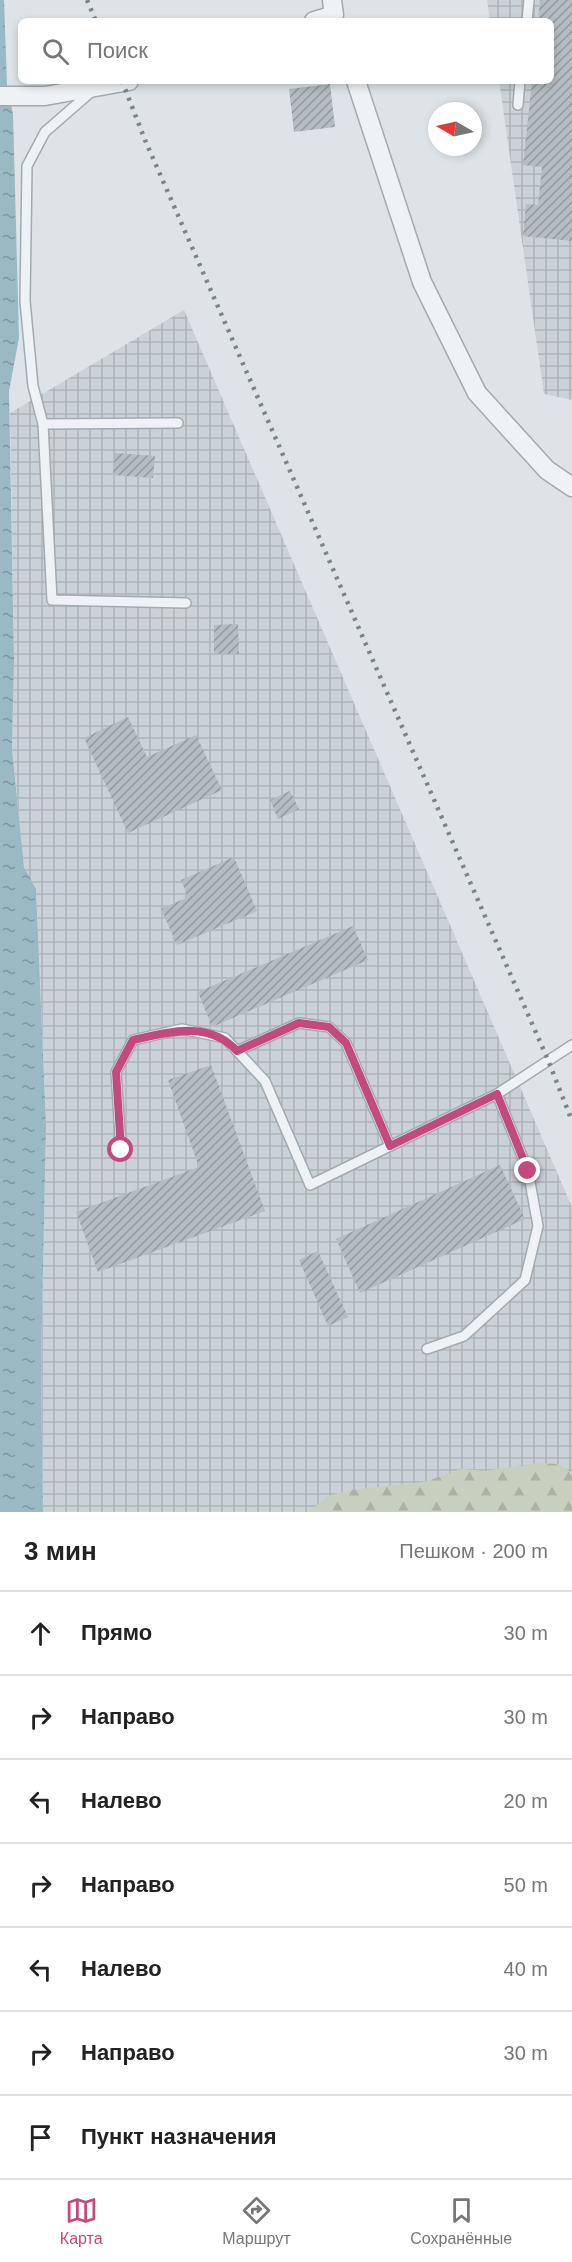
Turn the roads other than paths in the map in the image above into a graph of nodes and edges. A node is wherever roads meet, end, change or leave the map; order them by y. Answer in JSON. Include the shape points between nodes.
{"nodes":[{"id":1,"x":529,"y":0,"type":"edge"},
{"id":2,"x":526,"y":18,"type":"edge"},
{"id":3,"x":116,"y":84,"type":"edge"},
{"id":4,"x":358,"y":84,"type":"edge"},
{"id":5,"x":520,"y":84,"type":"edge"},
{"id":6,"x":94,"y":89,"type":"junction"},
{"id":7,"x":0,"y":96,"type":"edge"},
{"id":8,"x":518,"y":105,"type":"dead end"},
{"id":9,"x":178,"y":423,"type":"dead end"},
{"id":10,"x":43,"y":424,"type":"junction"},
{"id":11,"x":572,"y":487,"type":"edge"},
{"id":12,"x":186,"y":603,"type":"dead end"},
{"id":13,"x":572,"y":1045,"type":"edge"},
{"id":14,"x":237,"y":1051,"type":"junction"},
{"id":15,"x":497,"y":1094,"type":"junction"},
{"id":16,"x":390,"y":1146,"type":"junction"},
{"id":17,"x":121,"y":1150,"type":"dead end"},
{"id":18,"x":428,"y":1349,"type":"dead end"}],
"edges":[{"from":1,"to":2,"type":"lane"},
{"from":3,"to":6,"type":"street"},
{"from":4,"to":11,"type":"street","via":[[422,282],[477,393],[547,470]]},
{"from":5,"to":8,"type":"lane"},
{"from":6,"to":7,"type":"street","via":[[45,96]]},
{"from":6,"to":10,"type":"lane","via":[[45,132],[27,166],[25,300],[33,386]]},
{"from":9,"to":10,"type":"lane"},
{"from":10,"to":12,"type":"lane","via":[[52,600]]},
{"from":13,"to":15,"type":"lane"},
{"from":14,"to":16,"type":"lane","via":[[299,1023],[329,1027],[346,1043]]},
{"from":14,"to":16,"type":"lane","via":[[265,1081],[310,1185]]},
{"from":14,"to":17,"type":"lane","via":[[225,1038],[182,1029],[133,1040],[116,1072]]},
{"from":15,"to":16,"type":"lane"},
{"from":15,"to":18,"type":"lane","via":[[528,1171],[538,1226],[525,1281],[464,1336]]}]}
